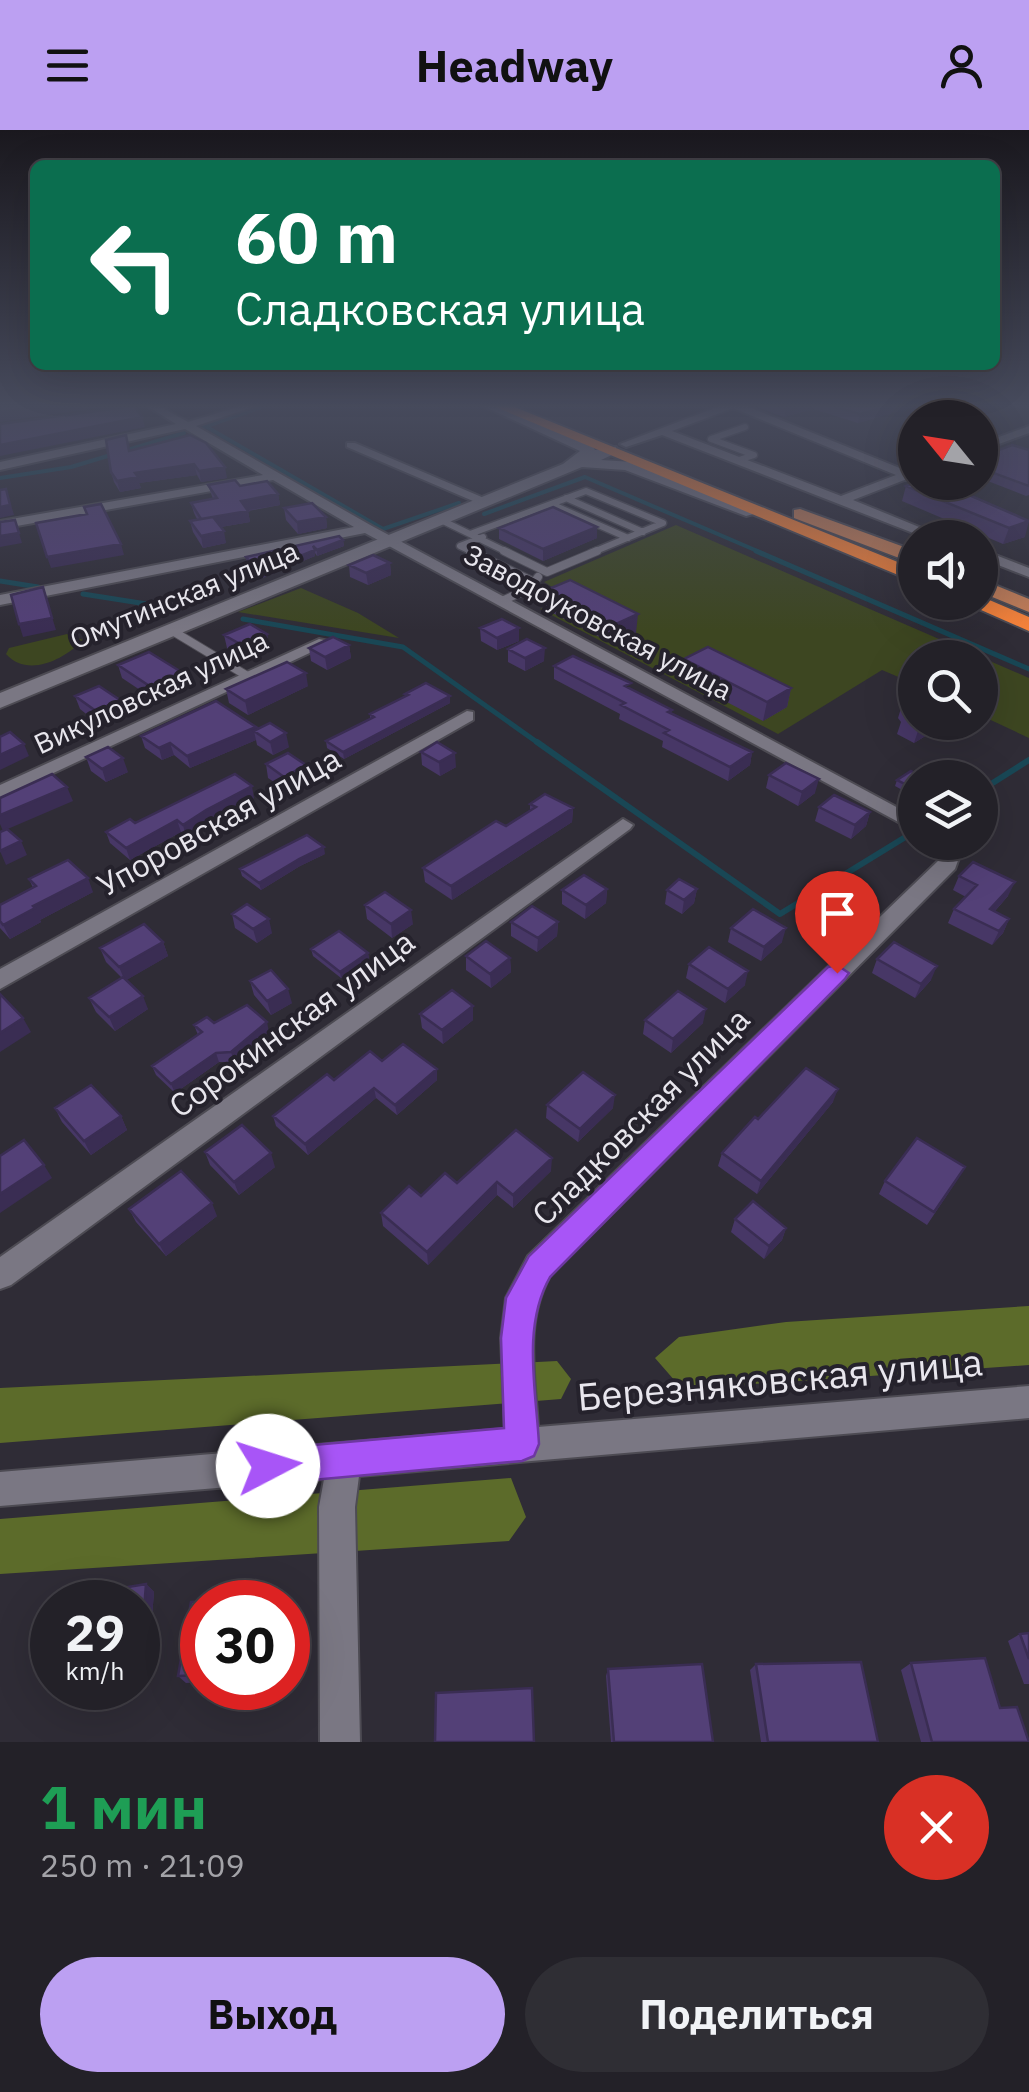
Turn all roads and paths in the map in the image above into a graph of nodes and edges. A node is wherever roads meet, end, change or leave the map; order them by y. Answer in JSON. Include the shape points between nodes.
{"nodes":[{"id":1,"x":247,"y":481,"type":"edge"},
{"id":2,"x":285,"y":481,"type":"edge"},
{"id":3,"x":439,"y":481,"type":"edge"},
{"id":4,"x":533,"y":481,"type":"edge"},
{"id":5,"x":669,"y":481,"type":"edge"},
{"id":6,"x":703,"y":481,"type":"edge"},
{"id":7,"x":796,"y":481,"type":"edge"},
{"id":8,"x":895,"y":481,"type":"edge"},
{"id":9,"x":566,"y":498,"type":"junction"},
{"id":10,"x":844,"y":499,"type":"junction"},
{"id":11,"x":485,"y":501,"type":"junction"},
{"id":12,"x":555,"y":506,"type":"junction"},
{"id":13,"x":792,"y":517,"type":"junction"},
{"id":14,"x":441,"y":520,"type":"junction"},
{"id":15,"x":898,"y":521,"type":"edge"},
{"id":16,"x":0,"y":525,"type":"edge"},
{"id":17,"x":368,"y":529,"type":"junction"},
{"id":18,"x":643,"y":532,"type":"junction"},
{"id":19,"x":474,"y":536,"type":"junction"},
{"id":20,"x":628,"y":538,"type":"junction"},
{"id":21,"x":389,"y":540,"type":"junction"},
{"id":22,"x":898,"y":554,"type":"edge"},
{"id":23,"x":998,"y":560,"type":"edge"},
{"id":24,"x":898,"y":568,"type":"edge"},
{"id":25,"x":546,"y":572,"type":"junction"},
{"id":26,"x":1029,"y":573,"type":"edge"},
{"id":27,"x":534,"y":582,"type":"junction"},
{"id":28,"x":998,"y":596,"type":"edge"},
{"id":29,"x":0,"y":600,"type":"edge"},
{"id":30,"x":502,"y":601,"type":"junction"},
{"id":31,"x":1029,"y":609,"type":"edge"},
{"id":32,"x":998,"y":611,"type":"edge"},
{"id":33,"x":1029,"y":625,"type":"edge"},
{"id":34,"x":172,"y":630,"type":"junction"},
{"id":35,"x":325,"y":642,"type":"edge"},
{"id":36,"x":249,"y":677,"type":"junction"},
{"id":37,"x":0,"y":700,"type":"edge"},
{"id":38,"x":467,"y":716,"type":"dead end"},
{"id":39,"x":0,"y":792,"type":"edge"},
{"id":40,"x":898,"y":816,"type":"edge"},
{"id":41,"x":623,"y":826,"type":"dead end"},
{"id":42,"x":949,"y":860,"type":"edge"},
{"id":43,"x":0,"y":980,"type":"edge"},
{"id":44,"x":0,"y":1275,"type":"edge"},
{"id":45,"x":1029,"y":1402,"type":"edge"},
{"id":46,"x":522,"y":1444,"type":"junction"},
{"id":47,"x":344,"y":1460,"type":"junction"},
{"id":48,"x":0,"y":1489,"type":"edge"},
{"id":49,"x":340,"y":1742,"type":"edge"}],
"edges":[{"from":1,"to":16,"type":"street"},
{"from":2,"to":17,"type":"street","name":"Заводоуковская улица"},
{"from":3,"to":11,"type":"street"},
{"from":4,"to":11,"type":"street","name":"Омутинская улица"},
{"from":5,"to":13,"type":"street","via":[[738,508]]},
{"from":6,"to":13,"type":"highway"},
{"from":7,"to":10,"type":"street"},
{"from":8,"to":10,"type":"street"},
{"from":9,"to":12,"type":"lane"},
{"from":9,"to":18,"type":"lane"},
{"from":9,"to":18,"type":"lane","via":[[586,491],[662,524]]},
{"from":10,"to":15,"type":"street"},
{"from":11,"to":14,"type":"street","name":"Омутинская улица"},
{"from":12,"to":19,"type":"lane"},
{"from":12,"to":20,"type":"lane"},
{"from":13,"to":22,"type":"highway"},
{"from":13,"to":24,"type":"highway"},
{"from":14,"to":19,"type":"lane"},
{"from":14,"to":21,"type":"street","name":"Омутинская улица"},
{"from":17,"to":21,"type":"street","name":"Заводоуковская улица"},
{"from":17,"to":29,"type":"street"},
{"from":18,"to":20,"type":"lane"},
{"from":19,"to":25,"type":"lane"},
{"from":19,"to":27,"type":"lane","via":[[460,546]]},
{"from":20,"to":25,"type":"lane"},
{"from":21,"to":30,"type":"street","name":"Заводоуковская улица"},
{"from":21,"to":34,"type":"street","name":"Омутинская улица"},
{"from":23,"to":26,"type":"street"},
{"from":25,"to":27,"type":"lane"},
{"from":27,"to":30,"type":"lane"},
{"from":28,"to":31,"type":"highway"},
{"from":30,"to":40,"type":"street","name":"Заводоуковская улица"},
{"from":32,"to":33,"type":"highway"},
{"from":34,"to":36,"type":"lane"},
{"from":34,"to":37,"type":"street","name":"Омутинская улица"},
{"from":35,"to":36,"type":"street","name":"Викуловская улица"},
{"from":36,"to":39,"type":"street","name":"Викуловская улица"},
{"from":38,"to":43,"type":"street","name":"Упоровская улица"},
{"from":41,"to":44,"type":"street","name":"Сорокинская улица"},
{"from":42,"to":46,"type":"street","name":"Сладковская улица","via":[[539,1266],[521,1298],[518,1325]]},
{"from":45,"to":46,"type":"street","name":"Березняковская улица"},
{"from":46,"to":47,"type":"street","name":"Березняковская улица"},
{"from":47,"to":48,"type":"street","name":"Березняковская улица"},
{"from":47,"to":49,"type":"street","via":[[337,1506]]}]}
